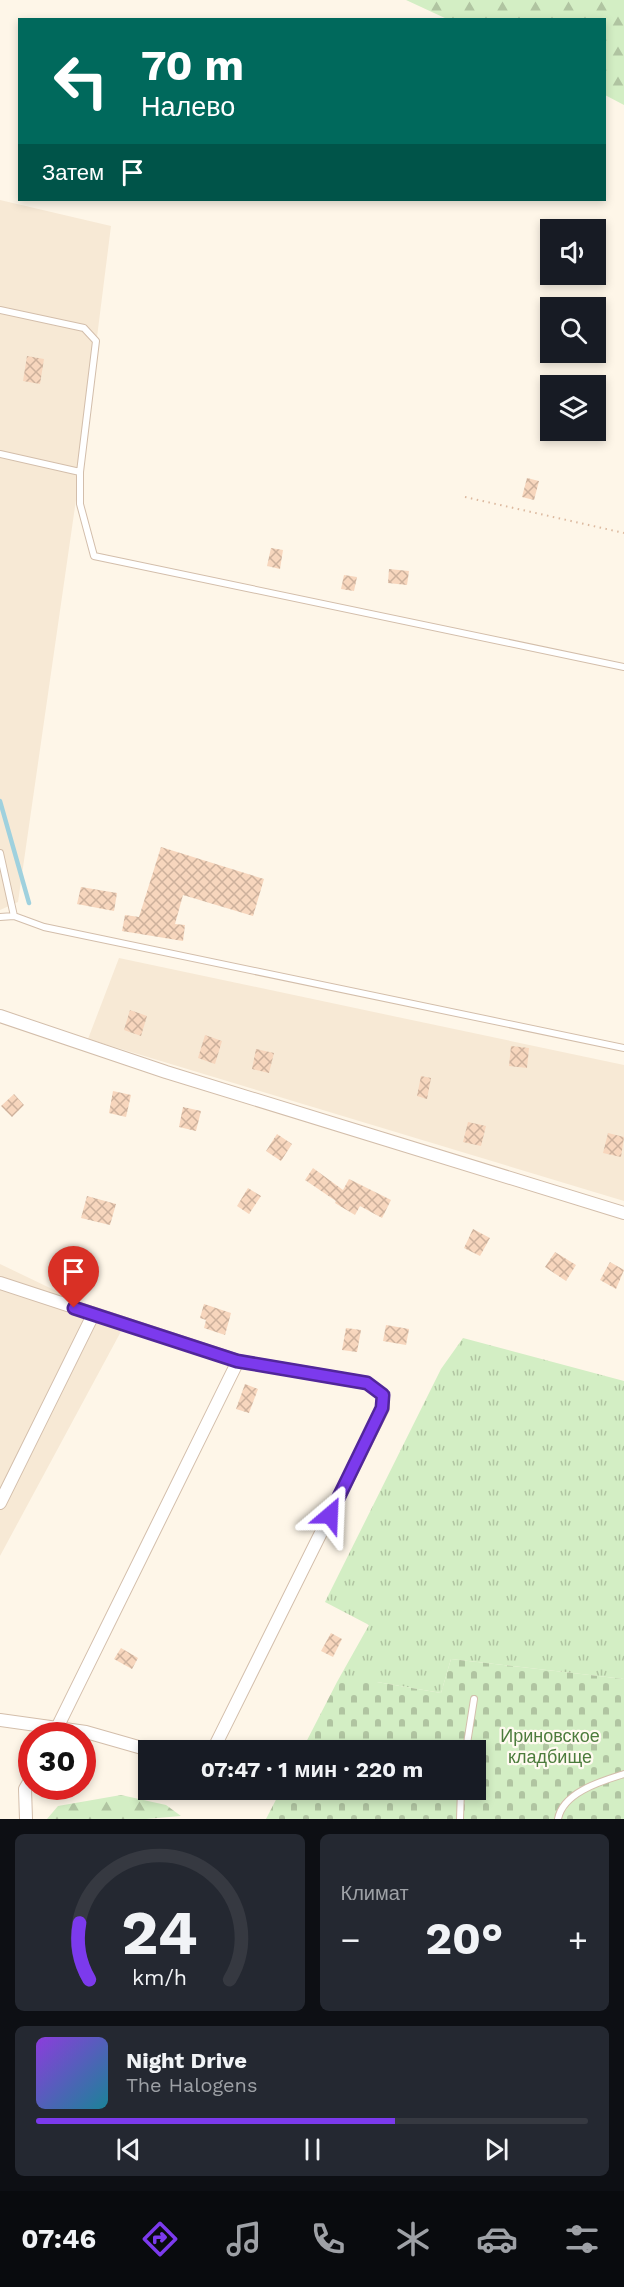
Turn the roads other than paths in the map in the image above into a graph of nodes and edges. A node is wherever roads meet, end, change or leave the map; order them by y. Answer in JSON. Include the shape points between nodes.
{"nodes":[{"id":1,"x":0,"y":309,"type":"edge"},
{"id":2,"x":0,"y":454,"type":"edge"},
{"id":3,"x":80,"y":472,"type":"junction"},
{"id":4,"x":624,"y":667,"type":"edge"},
{"id":5,"x":0,"y":853,"type":"edge"},
{"id":6,"x":14,"y":916,"type":"junction"},
{"id":7,"x":0,"y":917,"type":"edge"},
{"id":8,"x":0,"y":1016,"type":"edge"},
{"id":9,"x":624,"y":1048,"type":"edge"},
{"id":10,"x":624,"y":1213,"type":"edge"},
{"id":11,"x":0,"y":1283,"type":"edge"},
{"id":12,"x":93,"y":1315,"type":"junction"},
{"id":13,"x":237,"y":1361,"type":"junction"},
{"id":14,"x":0,"y":1503,"type":"edge"},
{"id":15,"x":474,"y":1699,"type":"dead end"},
{"id":16,"x":0,"y":1720,"type":"edge"},
{"id":17,"x":59,"y":1722,"type":"edge"},
{"id":18,"x":18,"y":1724,"type":"edge"},
{"id":19,"x":96,"y":1735,"type":"edge"},
{"id":20,"x":218,"y":1740,"type":"edge"},
{"id":21,"x":468,"y":1740,"type":"edge"},
{"id":22,"x":138,"y":1747,"type":"edge"},
{"id":23,"x":624,"y":1774,"type":"edge"},
{"id":24,"x":25,"y":1800,"type":"edge"},
{"id":25,"x":461,"y":1800,"type":"edge"},
{"id":26,"x":26,"y":1819,"type":"edge"},
{"id":27,"x":460,"y":1819,"type":"edge"},
{"id":28,"x":558,"y":1819,"type":"edge"}],
"edges":[{"from":1,"to":3,"type":"lane","via":[[84,328],[96,341]]},
{"from":2,"to":3,"type":"lane"},
{"from":3,"to":4,"type":"lane","via":[[80,504],[94,556]]},
{"from":5,"to":6,"type":"lane"},
{"from":6,"to":7,"type":"lane"},
{"from":6,"to":9,"type":"lane","via":[[44,927]]},
{"from":8,"to":10,"type":"street","via":[[166,1072]]},
{"from":11,"to":12,"type":"street"},
{"from":12,"to":13,"type":"street"},
{"from":12,"to":14,"type":"street"},
{"from":13,"to":17,"type":"street"},
{"from":13,"to":20,"type":"street","via":[[367,1383],[383,1395],[382,1408]]},
{"from":15,"to":21,"type":"lane"},
{"from":16,"to":18,"type":"street"},
{"from":19,"to":22,"type":"street"},
{"from":23,"to":28,"type":"lane","via":[[583,1788]]},
{"from":24,"to":26,"type":"street"},
{"from":25,"to":27,"type":"lane"}]}
